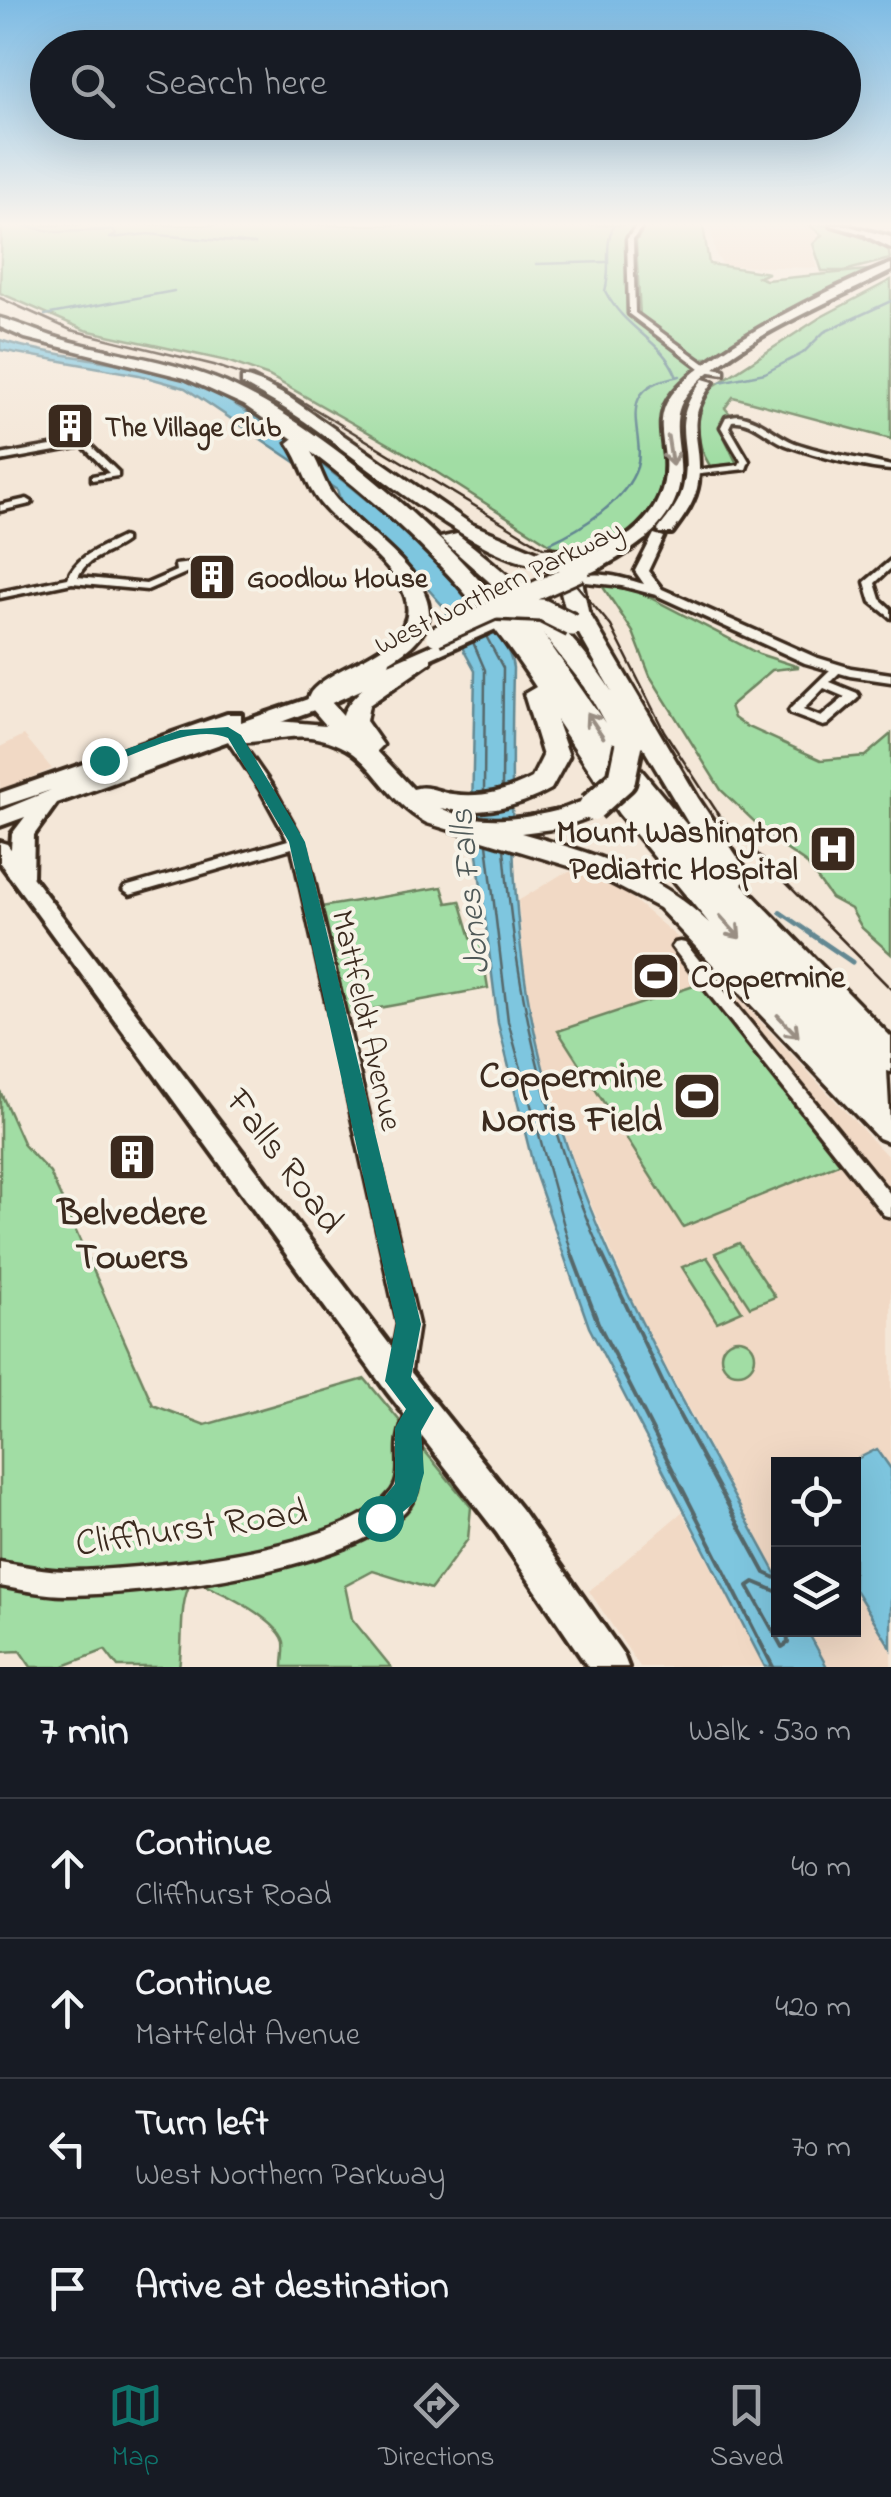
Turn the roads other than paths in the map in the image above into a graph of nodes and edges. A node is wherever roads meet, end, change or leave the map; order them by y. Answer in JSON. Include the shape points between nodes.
{"nodes":[{"id":1,"x":632,"y":303,"type":"edge"},
{"id":2,"x":831,"y":303,"type":"edge"},
{"id":3,"x":0,"y":313,"type":"edge"},
{"id":4,"x":0,"y":322,"type":"edge"},
{"id":5,"x":99,"y":349,"type":"junction"},
{"id":6,"x":714,"y":370,"type":"junction"},
{"id":7,"x":263,"y":410,"type":"junction"},
{"id":8,"x":0,"y":458,"type":"edge"},
{"id":9,"x":888,"y":468,"type":"dead end"},
{"id":10,"x":694,"y":473,"type":"junction"},
{"id":11,"x":95,"y":478,"type":"dead end"},
{"id":12,"x":27,"y":502,"type":"dead end"},
{"id":13,"x":0,"y":508,"type":"edge"},
{"id":14,"x":441,"y":532,"type":"junction"},
{"id":15,"x":648,"y":538,"type":"junction"},
{"id":16,"x":122,"y":540,"type":"dead end"},
{"id":17,"x":891,"y":564,"type":"edge"},
{"id":18,"x":181,"y":571,"type":"dead end"},
{"id":19,"x":580,"y":578,"type":"junction"},
{"id":20,"x":72,"y":580,"type":"junction"},
{"id":21,"x":0,"y":595,"type":"edge"},
{"id":22,"x":662,"y":595,"type":"junction"},
{"id":23,"x":498,"y":608,"type":"junction"},
{"id":24,"x":525,"y":608,"type":"junction"},
{"id":25,"x":891,"y":616,"type":"edge"},
{"id":26,"x":578,"y":624,"type":"junction"},
{"id":27,"x":434,"y":647,"type":"junction"},
{"id":28,"x":524,"y":654,"type":"junction"},
{"id":29,"x":380,"y":663,"type":"joint"},
{"id":30,"x":836,"y":670,"type":"junction"},
{"id":31,"x":891,"y":678,"type":"edge"},
{"id":32,"x":826,"y":685,"type":"dead end"},
{"id":33,"x":324,"y":692,"type":"junction"},
{"id":34,"x":185,"y":734,"type":"junction"},
{"id":35,"x":233,"y":735,"type":"junction"},
{"id":36,"x":355,"y":746,"type":"junction"},
{"id":37,"x":59,"y":793,"type":"junction"},
{"id":38,"x":0,"y":800,"type":"edge"},
{"id":39,"x":450,"y":815,"type":"junction"},
{"id":40,"x":0,"y":819,"type":"edge"},
{"id":41,"x":297,"y":842,"type":"junction"},
{"id":42,"x":0,"y":849,"type":"edge"},
{"id":43,"x":21,"y":876,"type":"junction"},
{"id":44,"x":130,"y":890,"type":"dead end"},
{"id":45,"x":680,"y":947,"type":"dead end"},
{"id":46,"x":891,"y":1056,"type":"edge"},
{"id":47,"x":891,"y":1097,"type":"edge"},
{"id":48,"x":891,"y":1128,"type":"edge"},
{"id":49,"x":891,"y":1208,"type":"edge"},
{"id":50,"x":398,"y":1381,"type":"junction"},
{"id":51,"x":422,"y":1408,"type":"junction"},
{"id":52,"x":0,"y":1574,"type":"edge"},
{"id":53,"x":610,"y":1667,"type":"edge"}],
"edges":[{"from":1,"to":6,"type":"street","via":[[632,314]]},
{"from":2,"to":6,"type":"main road","name":"West Northern Parkway"},
{"from":3,"to":5,"type":"highway"},
{"from":4,"to":7,"type":"highway","via":[[50,344],[199,378]]},
{"from":5,"to":14,"type":"highway","via":[[193,369],[254,393]]},
{"from":5,"to":15,"type":"highway","bridge":true,"via":[[251,383],[477,537],[544,559],[574,560]]},
{"from":6,"to":10,"type":"main road","name":"West Northern Parkway","via":[[688,412]]},
{"from":6,"to":15,"type":"main road","name":"West Northern Parkway","one_way":true,"via":[[682,389],[670,411],[673,488]]},
{"from":7,"to":28,"type":"highway","via":[[425,536],[476,589]]},
{"from":7,"to":33,"type":"highway","via":[[304,451],[333,507],[414,584],[419,611],[412,632]]},
{"from":8,"to":11,"type":"street","via":[[88,444],[115,474]]},
{"from":9,"to":10,"type":"street","via":[[787,442],[737,417],[724,427],[743,467]]},
{"from":10,"to":15,"type":"main road","name":"West Northern Parkway","via":[[684,506]]},
{"from":12,"to":13,"type":"street"},
{"from":14,"to":39,"type":"highway","bridge":true,"via":[[524,602],[575,660],[629,746],[628,767],[610,795],[560,819],[501,826]]},
{"from":46,"to":14,"type":"highway","one_way":true,"via":[[674,830],[510,602]]},
{"from":15,"to":19,"type":"main road","name":"West Northern Parkway"},
{"from":15,"to":22,"type":"street","via":[[642,570]]},
{"from":16,"to":20,"type":"street","via":[[84,559]]},
{"from":17,"to":25,"type":"street","via":[[873,575],[870,590]]},
{"from":18,"to":20,"type":"street","via":[[147,587]]},
{"from":19,"to":22,"type":"street","via":[[628,582]]},
{"from":19,"to":23,"type":"main road","name":"West Northern Parkway","bridge":true},
{"from":19,"to":24,"type":"main road","name":"West Northern Parkway"},
{"from":19,"to":26,"type":"highway","via":[[572,600]]},
{"from":20,"to":21,"type":"street"},
{"from":22,"to":30,"type":"street"},
{"from":23,"to":24,"type":"highway","bridge":true},
{"from":23,"to":27,"type":"main road","name":"West Northern Parkway","bridge":true},
{"from":24,"to":26,"type":"highway","bridge":true},
{"from":24,"to":27,"type":"main road","name":"West Northern Parkway"},
{"from":26,"to":46,"type":"highway","via":[[733,873]]},
{"from":27,"to":29,"type":"main road","name":"West Northern Parkway"},
{"from":27,"to":33,"type":"main road","name":"West Northern Parkway"},
{"from":27,"to":39,"type":"highway","via":[[362,697],[354,721],[410,787]]},
{"from":28,"to":39,"type":"highway","via":[[556,756],[550,775],[530,791]]},
{"from":28,"to":47,"type":"highway","one_way":true,"via":[[650,836]]},
{"from":29,"to":33,"type":"highway"},
{"from":30,"to":31,"type":"street"},
{"from":30,"to":32,"type":"street"},
{"from":33,"to":34,"type":"main road","name":"West Northern Parkway"},
{"from":33,"to":35,"type":"main road","name":"West Northern Parkway"},
{"from":33,"to":36,"type":"highway"},
{"from":34,"to":35,"type":"street"},
{"from":34,"to":38,"type":"main road","name":"West Northern Parkway"},
{"from":35,"to":36,"type":"highway","via":[[307,728]]},
{"from":35,"to":37,"type":"main road","name":"West Northern Parkway"},
{"from":35,"to":41,"type":"street","name":"Mattfeldt Avenue"},
{"from":36,"to":39,"type":"highway","via":[[401,796]]},
{"from":37,"to":40,"type":"main road","name":"West Northern Parkway"},
{"from":37,"to":43,"type":"main road","via":[[22,834]]},
{"from":39,"to":48,"type":"highway","one_way":true,"via":[[630,878],[674,905]]},
{"from":41,"to":44,"type":"street"},
{"from":41,"to":50,"type":"street","name":"Mattfeldt Avenue","via":[[408,1324]]},
{"from":42,"to":43,"type":"main road","name":"Falls Road"},
{"from":43,"to":50,"type":"main road","name":"Falls Road"},
{"from":45,"to":49,"type":"street"},
{"from":50,"to":51,"type":"main road","name":"Falls Road"},
{"from":51,"to":52,"type":"street","name":"Cliffhurst Road","via":[[408,1428],[406,1492],[353,1535],[243,1563],[68,1583]]},
{"from":51,"to":53,"type":"main road","name":"Falls Road"}]}
